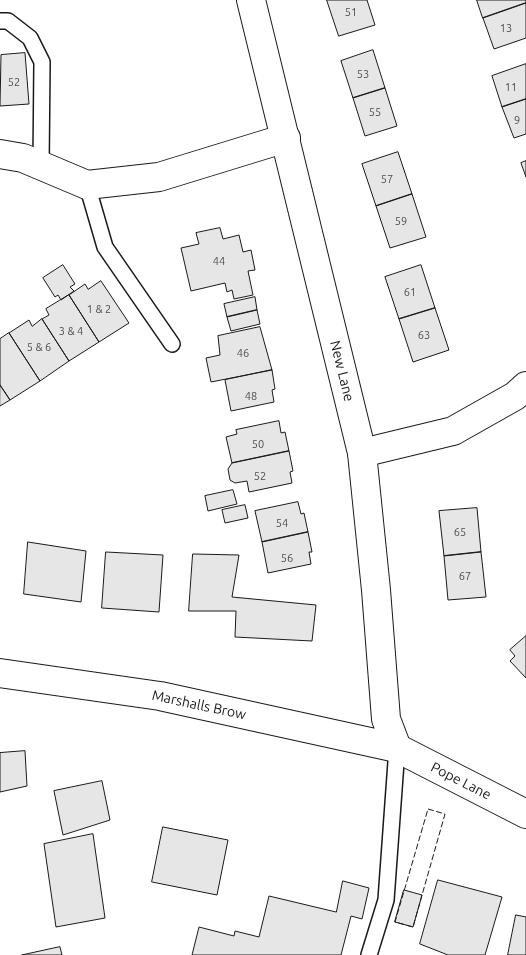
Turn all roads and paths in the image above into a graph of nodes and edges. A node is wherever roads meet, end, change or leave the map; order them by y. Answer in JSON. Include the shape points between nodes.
{"nodes":[{"id":1,"x":251,"y":0,"type":"edge"},
{"id":2,"x":0,"y":21,"type":"edge"},
{"id":3,"x":286,"y":138,"type":"junction"},
{"id":4,"x":0,"y":154,"type":"edge"},
{"id":5,"x":41,"y":165,"type":"junction"},
{"id":6,"x":87,"y":185,"type":"junction"},
{"id":7,"x":172,"y":344,"type":"dead end"},
{"id":8,"x":526,"y":386,"type":"edge"},
{"id":9,"x":362,"y":453,"type":"junction"},
{"id":10,"x":0,"y":673,"type":"edge"},
{"id":11,"x":397,"y":748,"type":"junction"},
{"id":12,"x":526,"y":814,"type":"edge"},
{"id":13,"x":369,"y":955,"type":"edge"}],
"edges":[{"from":1,"to":3,"type":"street","name":"New Lane"},
{"from":2,"to":5,"type":"lane","via":[[8,21],[30,38],[42,62]]},
{"from":3,"to":6,"type":"street","via":[[159,177]]},
{"from":3,"to":9,"type":"street","name":"New Lane"},
{"from":4,"to":5,"type":"street"},
{"from":5,"to":6,"type":"street"},
{"from":6,"to":7,"type":"lane","via":[[105,247]]},
{"from":8,"to":9,"type":"street","via":[[515,396],[453,431]]},
{"from":9,"to":11,"type":"street","name":"New Lane","via":[[386,719]]},
{"from":10,"to":11,"type":"street","name":"Marshalls Brow","via":[[160,696]]},
{"from":11,"to":12,"type":"street","name":"Pope Lane"},
{"from":11,"to":13,"type":"lane","via":[[386,900]]}]}
